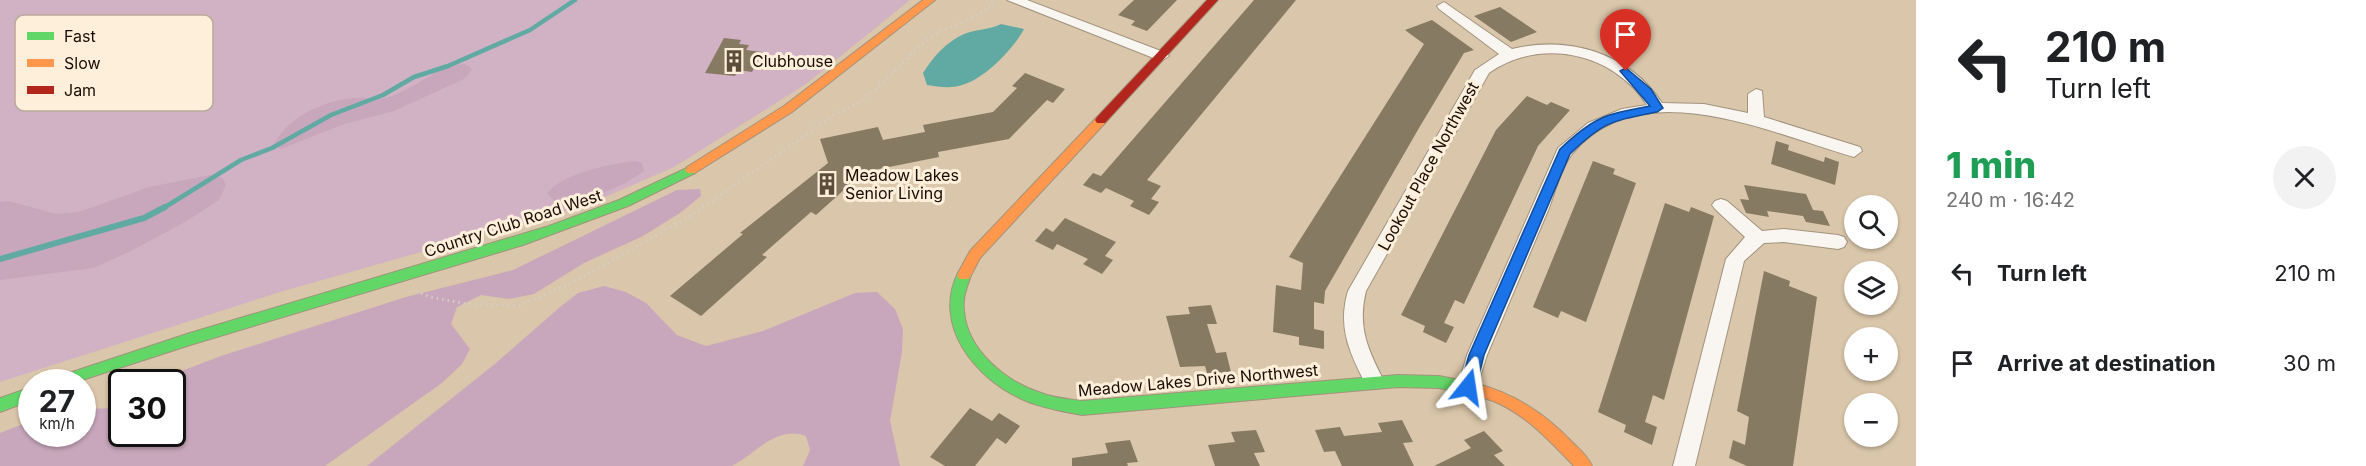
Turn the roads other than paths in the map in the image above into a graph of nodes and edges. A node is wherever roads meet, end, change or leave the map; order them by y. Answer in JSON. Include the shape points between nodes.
{"nodes":[{"id":1,"x":930,"y":0,"type":"edge"},
{"id":2,"x":1014,"y":0,"type":"edge"},
{"id":3,"x":1213,"y":0,"type":"edge"},
{"id":4,"x":1444,"y":6,"type":"dead end"},
{"id":5,"x":1510,"y":55,"type":"junction"},
{"id":6,"x":1161,"y":56,"type":"junction"},
{"id":7,"x":1756,"y":94,"type":"dead end"},
{"id":8,"x":1657,"y":108,"type":"junction"},
{"id":9,"x":1756,"y":119,"type":"junction"},
{"id":10,"x":1854,"y":151,"type":"dead end"},
{"id":11,"x":1721,"y":205,"type":"dead end"},
{"id":12,"x":1758,"y":238,"type":"junction"},
{"id":13,"x":1838,"y":242,"type":"dead end"},
{"id":14,"x":96,"y":369,"type":"edge"},
{"id":15,"x":1374,"y":381,"type":"junction"},
{"id":16,"x":1468,"y":387,"type":"junction"},
{"id":17,"x":18,"y":398,"type":"edge"},
{"id":18,"x":0,"y":405,"type":"edge"},
{"id":19,"x":1584,"y":466,"type":"edge"},
{"id":20,"x":1684,"y":466,"type":"edge"}],
"edges":[{"from":1,"to":14,"type":"street","name":"Country Club Road West","via":[[776,120],[634,199],[574,223]]},
{"from":2,"to":6,"type":"street"},
{"from":3,"to":6,"type":"street","name":"Meadow Lakes Drive Northwest"},
{"from":4,"to":5,"type":"street"},
{"from":5,"to":8,"type":"street","name":"Lookout Place Northwest","via":[[1558,48],[1605,60],[1635,79]]},
{"from":5,"to":15,"type":"street","name":"Lookout Place Northwest","via":[[1497,60],[1477,78],[1357,291],[1351,310],[1352,333]]},
{"from":6,"to":15,"type":"street","name":"Meadow Lakes Drive Northwest","via":[[963,270],[956,291],[956,314],[978,363],[1008,386],[1058,407]]},
{"from":7,"to":9,"type":"street"},
{"from":8,"to":9,"type":"street","via":[[1710,110]]},
{"from":8,"to":16,"type":"street","via":[[1610,118],[1590,127],[1564,152],[1477,355]]},
{"from":9,"to":10,"type":"street"},
{"from":11,"to":12,"type":"street"},
{"from":12,"to":13,"type":"street"},
{"from":12,"to":20,"type":"street","via":[[1735,259]]},
{"from":15,"to":16,"type":"street","name":"Meadow Lakes Drive Northwest","via":[[1431,381]]},
{"from":16,"to":19,"type":"street","name":"Meadow Lakes Drive Northwest","via":[[1505,400],[1543,423]]},
{"from":17,"to":18,"type":"street"}]}
